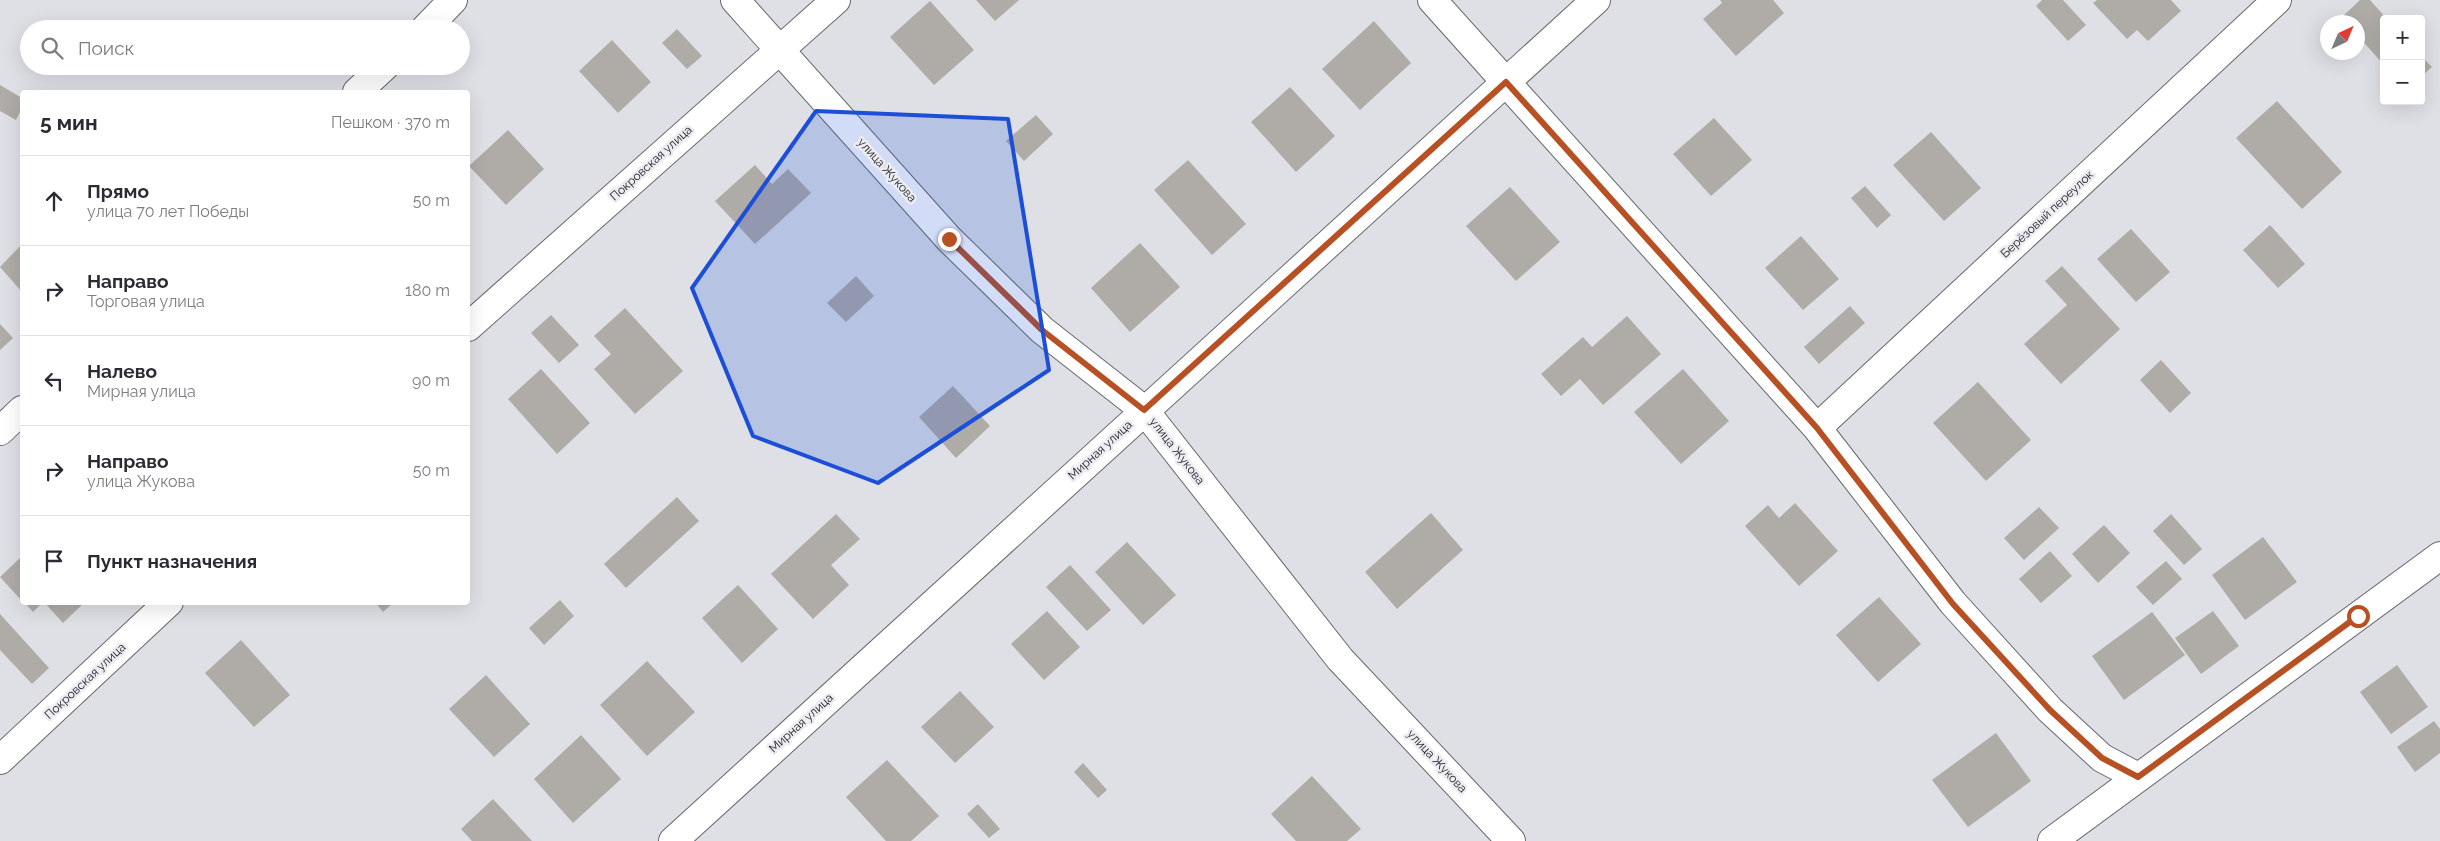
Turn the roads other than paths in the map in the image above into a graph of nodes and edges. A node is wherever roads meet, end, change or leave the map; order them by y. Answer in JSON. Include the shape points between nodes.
{"nodes":[{"id":1,"x":453,"y":0,"type":"edge"},
{"id":2,"x":735,"y":0,"type":"edge"},
{"id":3,"x":836,"y":0,"type":"edge"},
{"id":4,"x":1432,"y":0,"type":"edge"},
{"id":5,"x":1596,"y":0,"type":"edge"},
{"id":6,"x":2277,"y":0,"type":"edge"},
{"id":7,"x":434,"y":20,"type":"edge"},
{"id":8,"x":780,"y":49,"type":"junction"},
{"id":9,"x":375,"y":75,"type":"edge"},
{"id":10,"x":1506,"y":82,"type":"junction"},
{"id":11,"x":359,"y":90,"type":"edge"},
{"id":12,"x":470,"y":325,"type":"edge"},
{"id":13,"x":1144,"y":410,"type":"junction"},
{"id":14,"x":20,"y":412,"type":"edge"},
{"id":15,"x":1817,"y":428,"type":"junction"},
{"id":16,"x":0,"y":431,"type":"edge"},
{"id":17,"x":2440,"y":556,"type":"edge"},
{"id":18,"x":166,"y":605,"type":"edge"},
{"id":19,"x":0,"y":760,"type":"edge"},
{"id":20,"x":2138,"y":777,"type":"junction"},
{"id":21,"x":1501,"y":839,"type":"edge"},
{"id":22,"x":673,"y":841,"type":"edge"},
{"id":23,"x":2052,"y":841,"type":"edge"}],
"edges":[{"from":1,"to":7,"type":"street"},
{"from":2,"to":8,"type":"street","name":"улица Жукова"},
{"from":3,"to":8,"type":"street","name":"Покровская улица"},
{"from":4,"to":10,"type":"street"},
{"from":5,"to":10,"type":"street","name":"Мирная улица"},
{"from":6,"to":15,"type":"street","name":"Берёзовый переулок"},
{"from":8,"to":12,"type":"street","name":"Покровская улица"},
{"from":8,"to":13,"type":"street","name":"улица Жукова","via":[[949,239],[1042,330]]},
{"from":9,"to":11,"type":"street"},
{"from":10,"to":13,"type":"street","name":"Мирная улица"},
{"from":10,"to":15,"type":"street"},
{"from":13,"to":21,"type":"street","name":"улица Жукова","via":[[1340,659]]},
{"from":13,"to":22,"type":"street","name":"Мирная улица"},
{"from":14,"to":16,"type":"street"},
{"from":15,"to":20,"type":"street","via":[[1953,604],[2044,703],[2102,758]]},
{"from":17,"to":20,"type":"street"},
{"from":18,"to":19,"type":"street","name":"Покровская улица"},
{"from":20,"to":23,"type":"street"}]}
